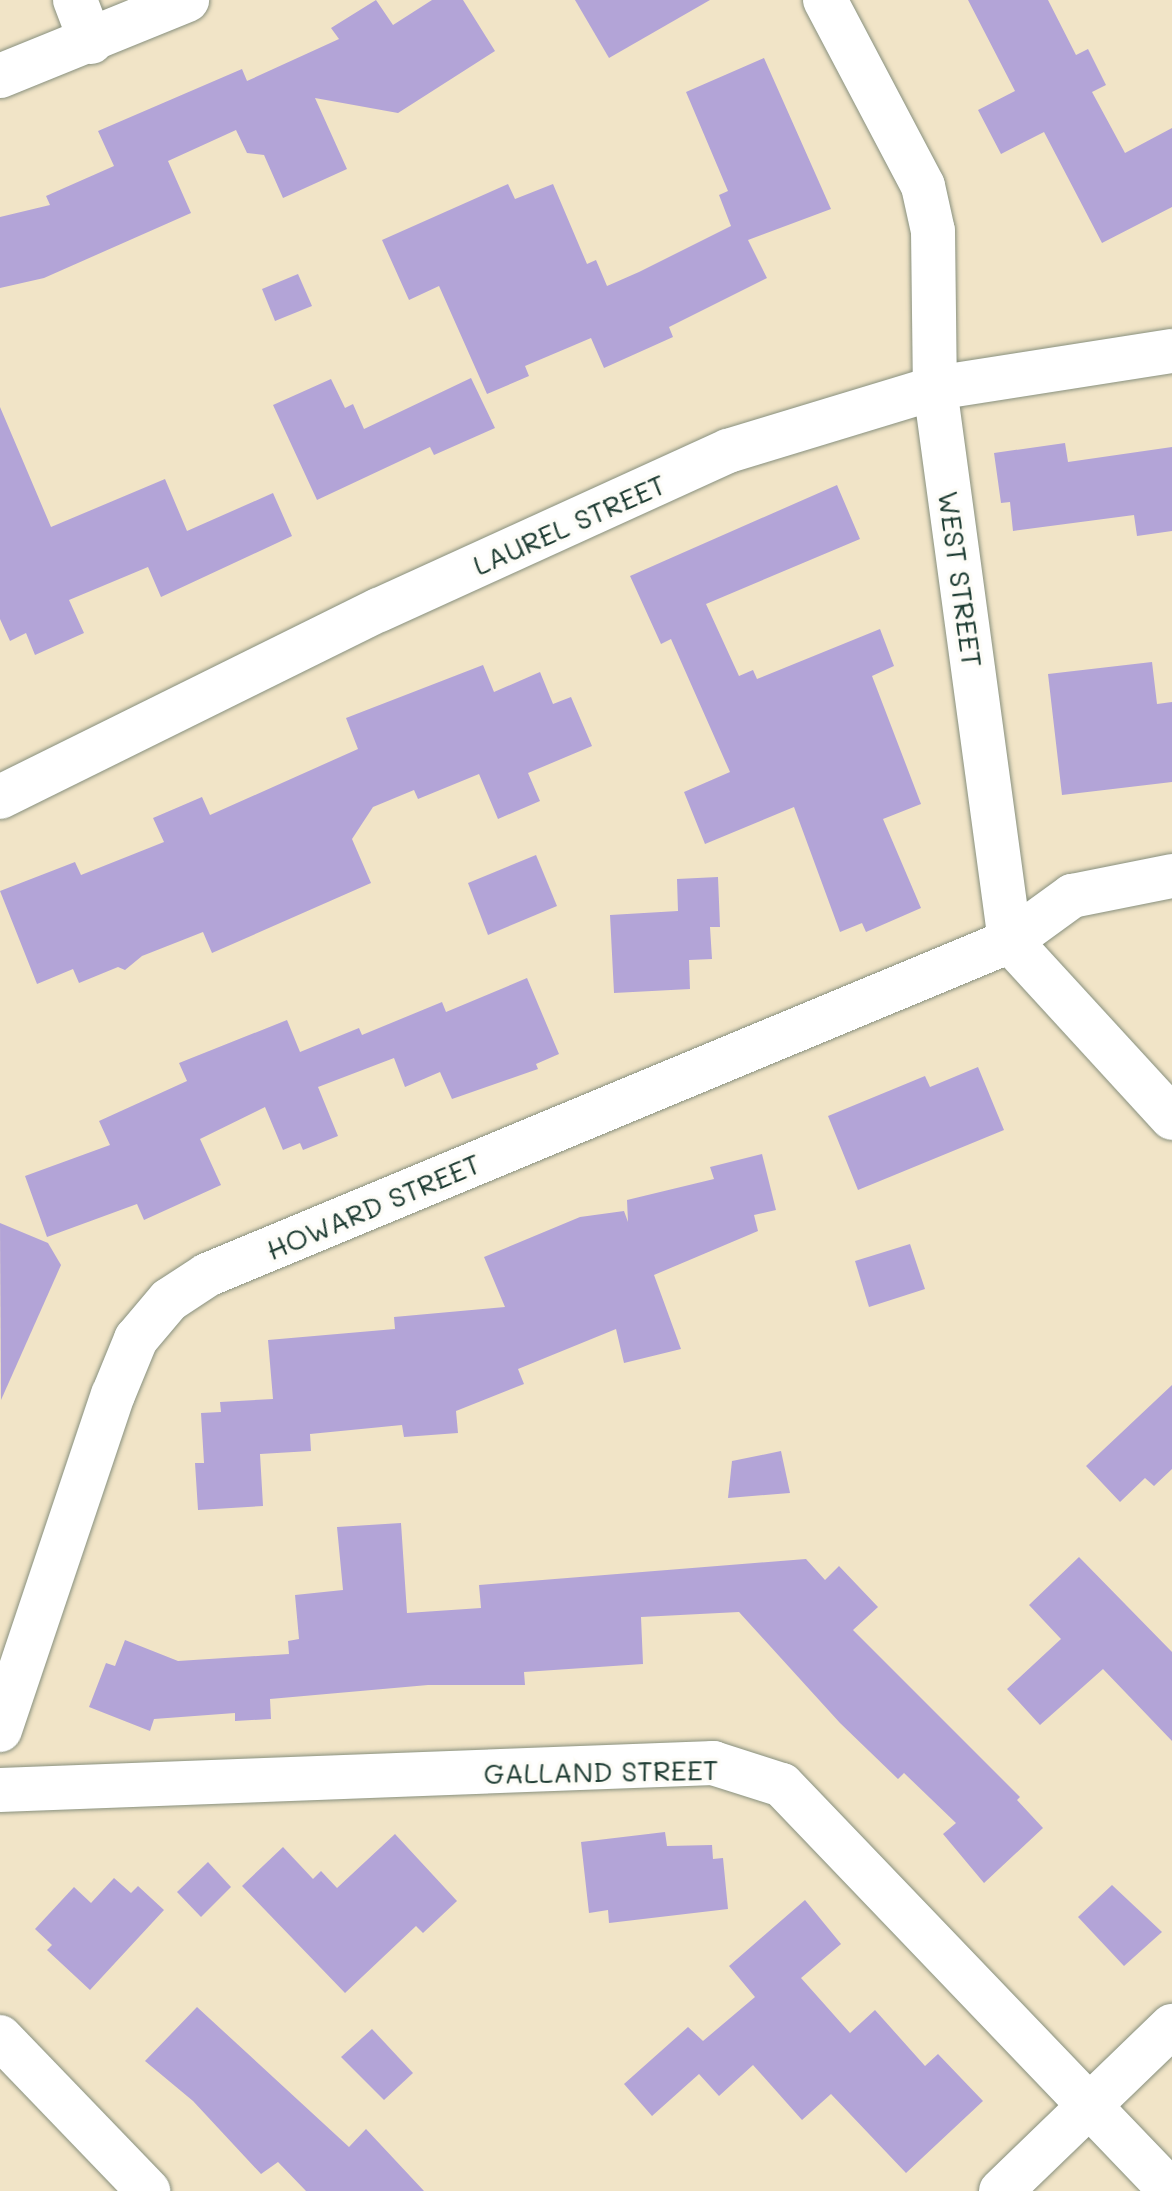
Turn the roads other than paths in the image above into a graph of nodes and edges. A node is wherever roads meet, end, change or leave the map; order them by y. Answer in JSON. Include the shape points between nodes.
{"nodes":[{"id":1,"x":75,"y":0,"type":"edge"},
{"id":2,"x":187,"y":0,"type":"edge"},
{"id":3,"x":825,"y":0,"type":"edge"},
{"id":4,"x":91,"y":42,"type":"junction"},
{"id":5,"x":0,"y":76,"type":"edge"},
{"id":6,"x":1172,"y":351,"type":"edge"},
{"id":7,"x":935,"y":388,"type":"junction"},
{"id":8,"x":0,"y":797,"type":"edge"},
{"id":9,"x":1172,"y":876,"type":"edge"},
{"id":10,"x":1010,"y":941,"type":"junction"},
{"id":11,"x":1172,"y":1118,"type":"edge"},
{"id":12,"x":0,"y":1730,"type":"edge"},
{"id":13,"x":0,"y":1790,"type":"edge"},
{"id":14,"x":1172,"y":2026,"type":"edge"},
{"id":15,"x":0,"y":2037,"type":"edge"},
{"id":16,"x":1087,"y":2106,"type":"junction"},
{"id":17,"x":148,"y":2191,"type":"edge"},
{"id":18,"x":1001,"y":2191,"type":"edge"},
{"id":19,"x":1171,"y":2191,"type":"edge"}],
"edges":[{"from":1,"to":4,"type":"street"},
{"from":2,"to":4,"type":"street"},
{"from":3,"to":7,"type":"street","name":"WEST STREET","via":[[923,186],[933,231]]},
{"from":4,"to":5,"type":"street"},
{"from":6,"to":7,"type":"street","name":"LAUREL STREET"},
{"from":7,"to":8,"type":"street","name":"LAUREL STREET","via":[[728,451],[379,610]]},
{"from":7,"to":10,"type":"street","name":"WEST STREET"},
{"from":9,"to":10,"type":"street","name":"HOWARD STREET","via":[[1072,896]]},
{"from":10,"to":11,"type":"street"},
{"from":10,"to":12,"type":"street","name":"HOWARD STREET","via":[[207,1275],[169,1300],[136,1339],[113,1395]]},
{"from":13,"to":16,"type":"street","name":"GALLAND STREET","via":[[713,1763],[782,1785]]},
{"from":14,"to":16,"type":"street"},
{"from":15,"to":17,"type":"street"},
{"from":16,"to":18,"type":"street"},
{"from":16,"to":19,"type":"street","name":"GALLAND STREET"}]}
